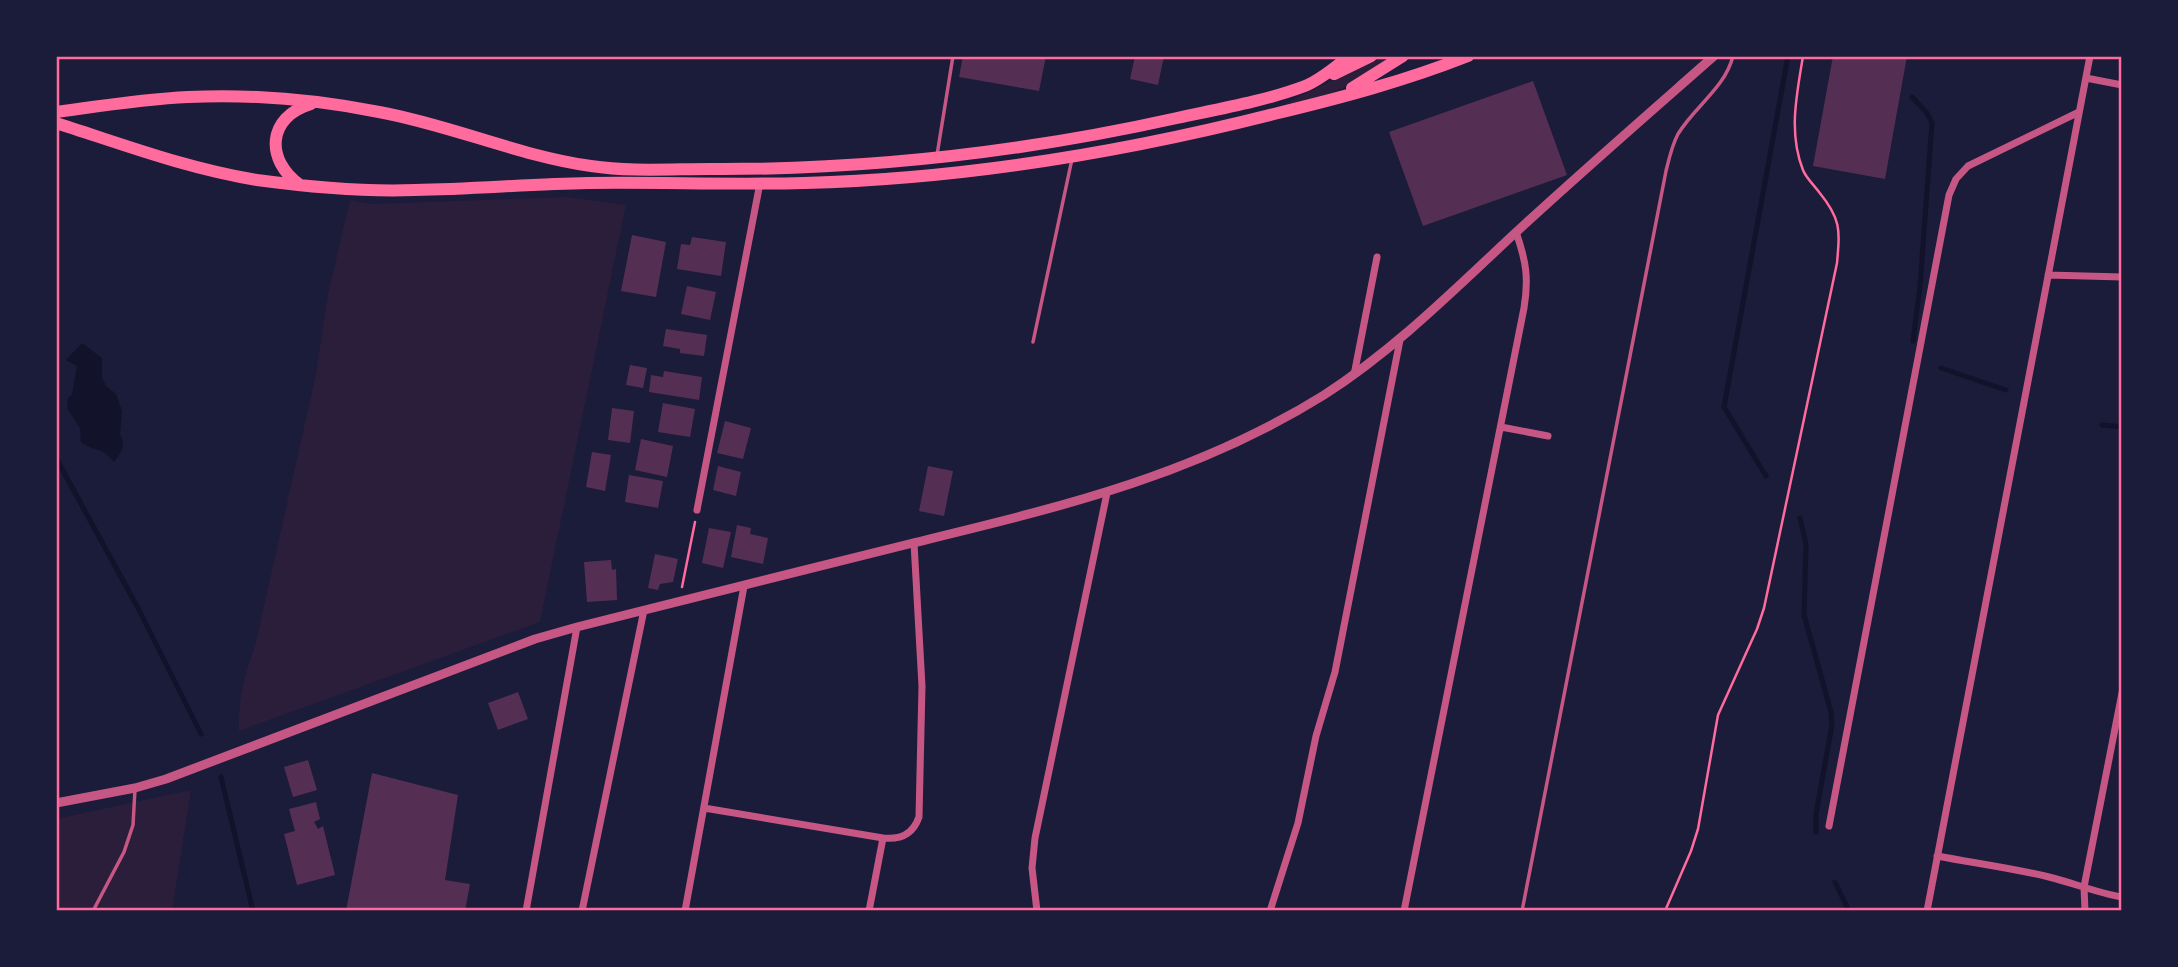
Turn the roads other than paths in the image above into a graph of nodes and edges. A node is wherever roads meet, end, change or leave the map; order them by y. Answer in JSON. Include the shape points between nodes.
{"nodes":[{"id":1,"x":953,"y":56,"type":"edge"},
{"id":2,"x":1349,"y":56,"type":"edge"},
{"id":3,"x":1371,"y":56,"type":"edge"},
{"id":4,"x":1403,"y":56,"type":"edge"},
{"id":5,"x":1468,"y":56,"type":"edge"},
{"id":6,"x":1714,"y":56,"type":"edge"},
{"id":7,"x":1733,"y":56,"type":"edge"},
{"id":8,"x":2090,"y":56,"type":"edge"},
{"id":9,"x":2086,"y":78,"type":"junction"},
{"id":10,"x":1308,"y":85,"type":"junction"},
{"id":11,"x":2122,"y":85,"type":"edge"},
{"id":12,"x":1327,"y":101,"type":"junction"},
{"id":13,"x":314,"y":103,"type":"junction"},
{"id":14,"x":56,"y":112,"type":"edge"},
{"id":15,"x":2079,"y":112,"type":"junction"},
{"id":16,"x":56,"y":123,"type":"edge"},
{"id":17,"x":1072,"y":155,"type":"junction"},
{"id":18,"x":936,"y":157,"type":"junction"},
{"id":19,"x":761,"y":183,"type":"junction"},
{"id":20,"x":300,"y":186,"type":"junction"},
{"id":21,"x":1516,"y":232,"type":"junction"},
{"id":22,"x":1377,"y":257,"type":"dead end"},
{"id":23,"x":2048,"y":275,"type":"junction"},
{"id":24,"x":2122,"y":277,"type":"edge"},
{"id":25,"x":1400,"y":340,"type":"junction"},
{"id":26,"x":1033,"y":342,"type":"dead end"},
{"id":27,"x":1354,"y":375,"type":"junction"},
{"id":28,"x":1501,"y":427,"type":"junction"},
{"id":29,"x":1548,"y":436,"type":"dead end"},
{"id":30,"x":1107,"y":493,"type":"junction"},
{"id":31,"x":697,"y":510,"type":"road end"},
{"id":32,"x":914,"y":543,"type":"junction"},
{"id":33,"x":744,"y":586,"type":"junction"},
{"id":34,"x":644,"y":610,"type":"junction"},
{"id":35,"x":577,"y":627,"type":"junction"},
{"id":36,"x":2122,"y":692,"type":"edge"},
{"id":37,"x":135,"y":788,"type":"junction"},
{"id":38,"x":56,"y":803,"type":"edge"},
{"id":39,"x":704,"y":808,"type":"junction"},
{"id":40,"x":1829,"y":826,"type":"dead end"},
{"id":41,"x":883,"y":838,"type":"junction"},
{"id":42,"x":1937,"y":856,"type":"junction"},
{"id":43,"x":2084,"y":887,"type":"junction"},
{"id":44,"x":2122,"y":897,"type":"edge"},
{"id":45,"x":93,"y":911,"type":"edge"},
{"id":46,"x":526,"y":911,"type":"edge"},
{"id":47,"x":582,"y":911,"type":"edge"},
{"id":48,"x":685,"y":911,"type":"edge"},
{"id":49,"x":869,"y":911,"type":"edge"},
{"id":50,"x":1037,"y":911,"type":"edge"},
{"id":51,"x":1270,"y":911,"type":"edge"},
{"id":52,"x":1404,"y":911,"type":"edge"},
{"id":53,"x":1521,"y":911,"type":"edge"},
{"id":54,"x":1927,"y":911,"type":"edge"},
{"id":55,"x":2085,"y":911,"type":"edge"}],
"edges":[{"from":1,"to":18,"type":"lane"},
{"from":2,"to":10,"type":"main road"},
{"from":3,"to":10,"type":"main road"},
{"from":4,"to":12,"type":"main road"},
{"from":5,"to":12,"type":"main road"},
{"from":6,"to":21,"type":"street"},
{"from":7,"to":53,"type":"lane","via":[[1730,70],[1678,134],[1666,171]]},
{"from":8,"to":9,"type":"street"},
{"from":9,"to":11,"type":"street"},
{"from":9,"to":15,"type":"street"},
{"from":10,"to":18,"type":"main road","via":[[1138,127]]},
{"from":12,"to":17,"type":"main road","via":[[1218,128]]},
{"from":13,"to":14,"type":"main road","via":[[188,97]]},
{"from":13,"to":18,"type":"main road","via":[[378,111],[591,166],[754,169],[869,165]]},
{"from":13,"to":20,"type":"main road","via":[[286,117],[275,147],[278,163]]},
{"from":15,"to":23,"type":"street"},
{"from":15,"to":40,"type":"street","via":[[1968,166],[1949,195]]},
{"from":16,"to":20,"type":"main road","via":[[202,169]]},
{"from":17,"to":19,"type":"main road","via":[[915,175]]},
{"from":17,"to":26,"type":"lane"},
{"from":19,"to":20,"type":"main road","via":[[587,183],[412,191]]},
{"from":19,"to":31,"type":"street"},
{"from":21,"to":25,"type":"street"},
{"from":21,"to":28,"type":"street","via":[[1525,257],[1527,289]]},
{"from":22,"to":27,"type":"street"},
{"from":23,"to":24,"type":"street"},
{"from":23,"to":42,"type":"street"},
{"from":25,"to":27,"type":"street"},
{"from":25,"to":51,"type":"street","via":[[1335,672],[1298,823]]},
{"from":27,"to":30,"type":"street","via":[[1232,445]]},
{"from":28,"to":29,"type":"street"},
{"from":28,"to":52,"type":"street"},
{"from":30,"to":32,"type":"street"},
{"from":30,"to":50,"type":"street","via":[[1035,838],[1032,868]]},
{"from":32,"to":33,"type":"street"},
{"from":32,"to":41,"type":"street","via":[[922,686],[919,817],[904,836]]},
{"from":33,"to":34,"type":"street"},
{"from":33,"to":39,"type":"street"},
{"from":34,"to":35,"type":"street"},
{"from":34,"to":47,"type":"street"},
{"from":35,"to":37,"type":"street"},
{"from":35,"to":46,"type":"street"},
{"from":36,"to":43,"type":"street"},
{"from":37,"to":38,"type":"street"},
{"from":37,"to":45,"type":"lane","via":[[133,825],[124,852]]},
{"from":39,"to":41,"type":"street"},
{"from":39,"to":48,"type":"street"},
{"from":41,"to":49,"type":"street"},
{"from":42,"to":43,"type":"street"},
{"from":42,"to":54,"type":"street"},
{"from":43,"to":44,"type":"street"},
{"from":43,"to":55,"type":"street"}]}
